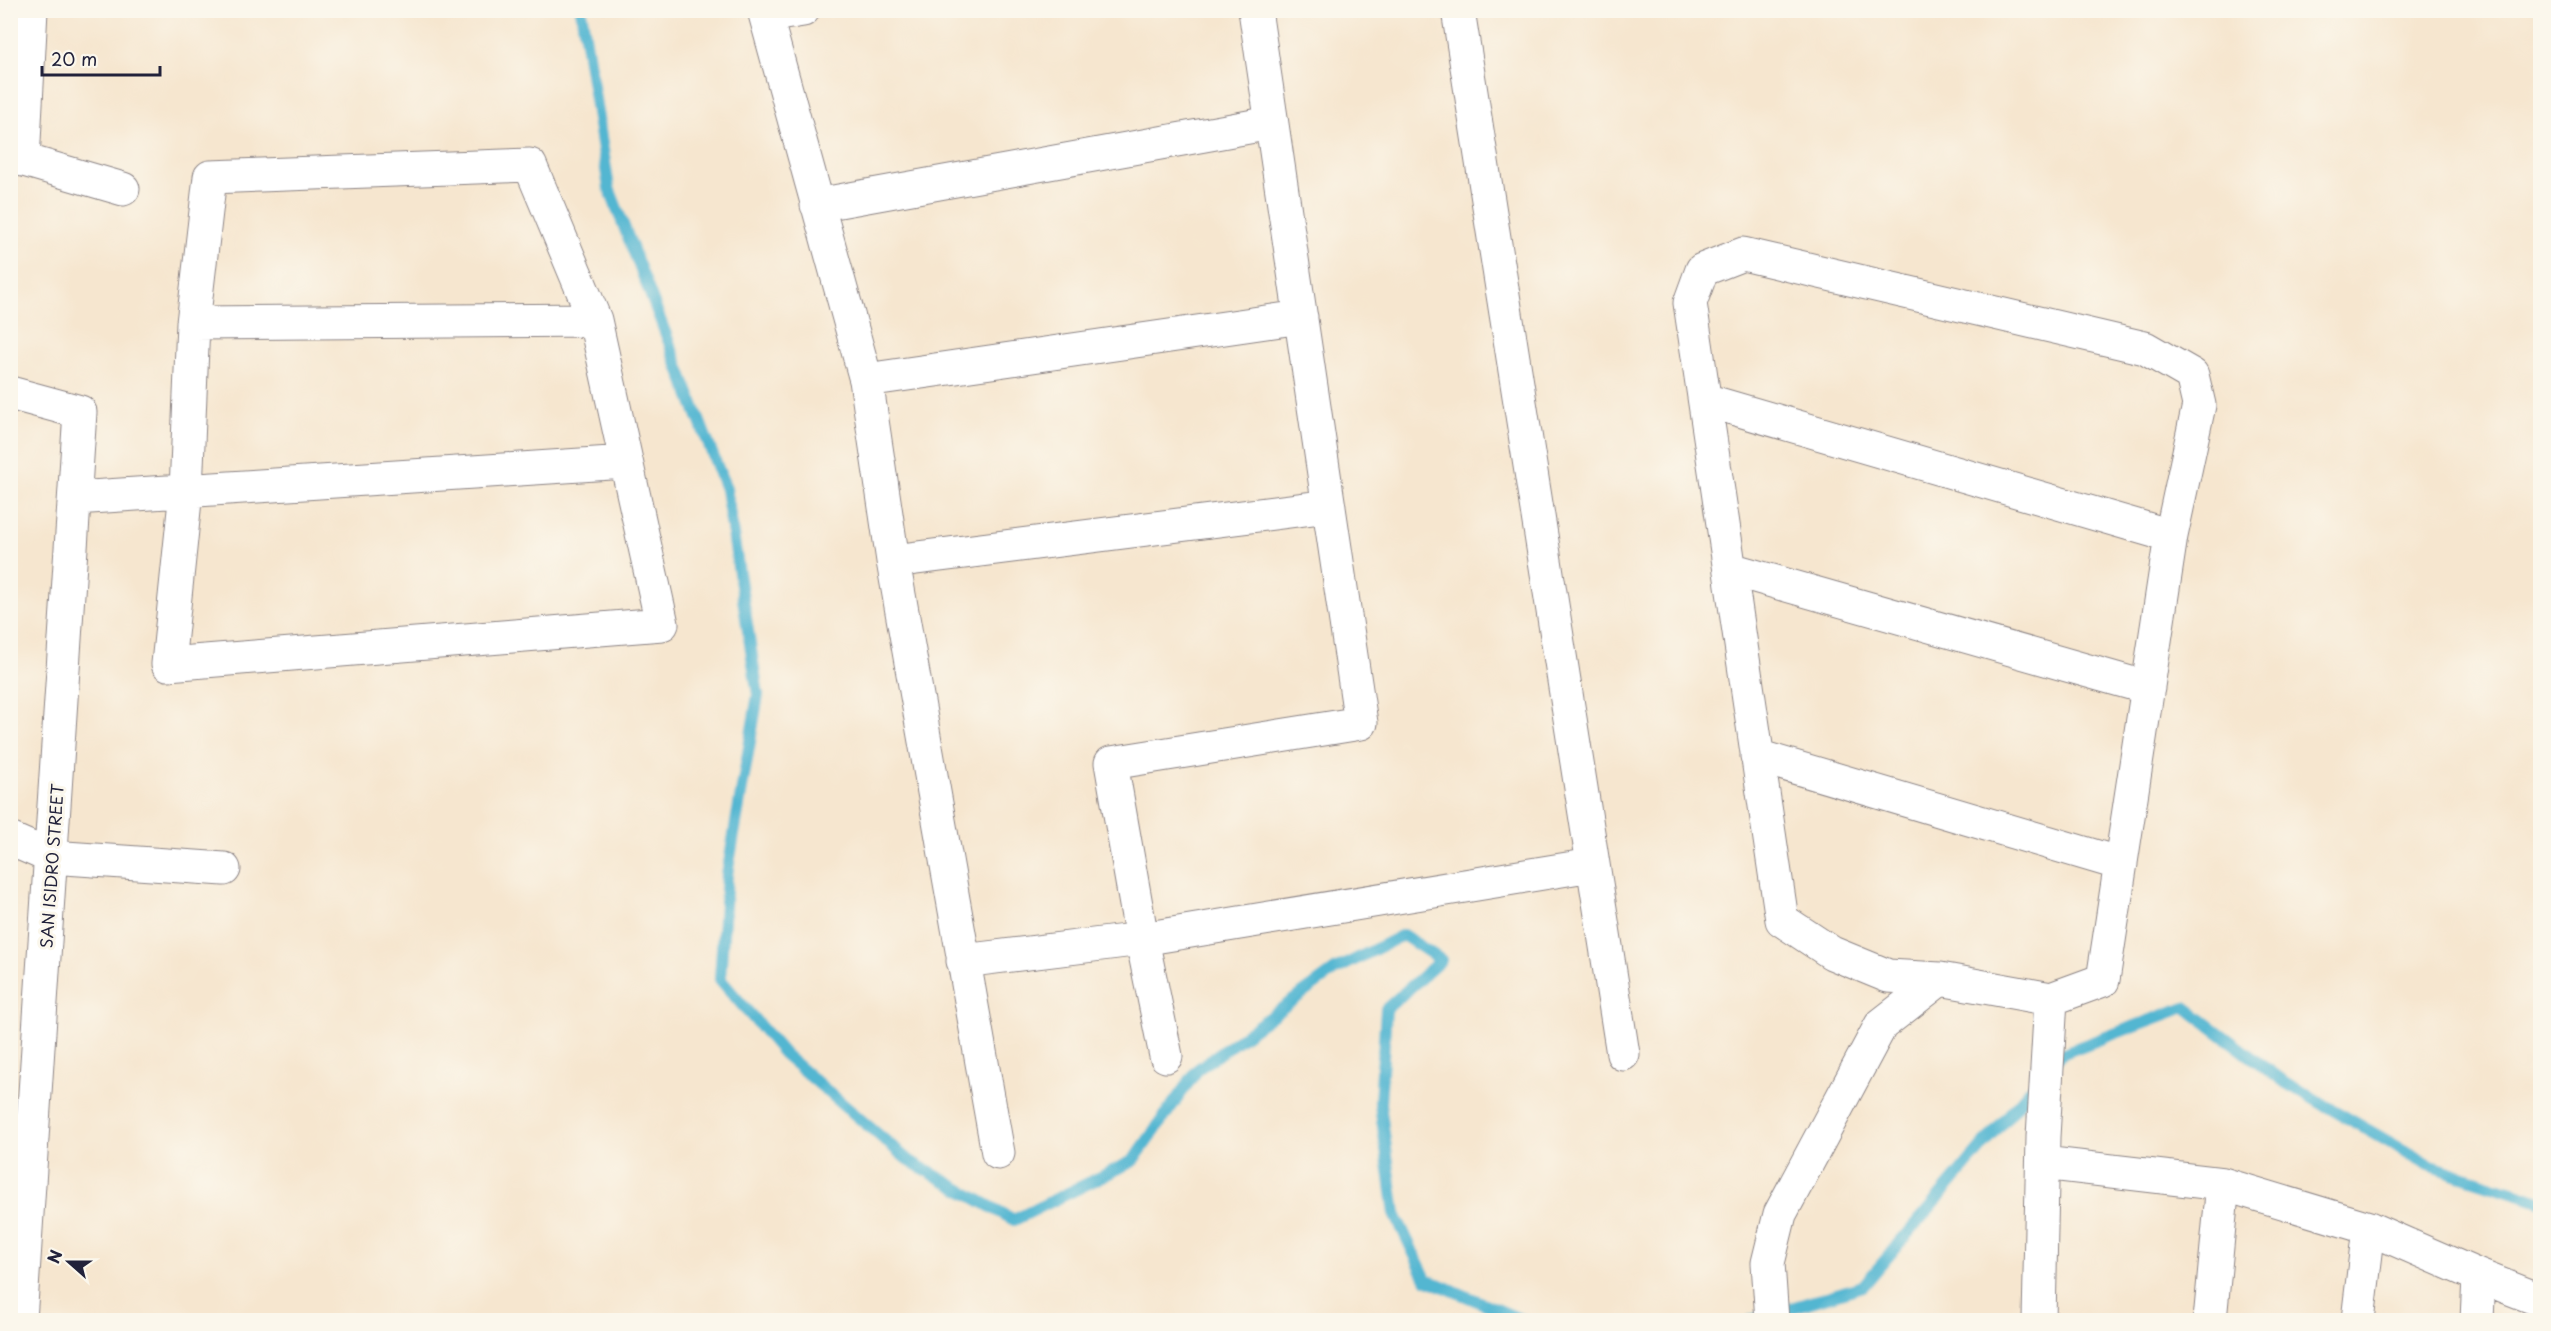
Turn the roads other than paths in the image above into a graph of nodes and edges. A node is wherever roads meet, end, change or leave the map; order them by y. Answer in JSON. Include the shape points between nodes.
{"nodes":[{"id":1,"x":31,"y":10,"type":"edge"},
{"id":2,"x":803,"y":10,"type":"edge"},
{"id":3,"x":1255,"y":10,"type":"edge"},
{"id":4,"x":1458,"y":10,"type":"edge"},
{"id":5,"x":765,"y":13,"type":"edge"},
{"id":6,"x":1271,"y":123,"type":"junction"},
{"id":7,"x":17,"y":158,"type":"edge"},
{"id":8,"x":123,"y":189,"type":"dead end"},
{"id":9,"x":817,"y":205,"type":"junction"},
{"id":10,"x":1300,"y":317,"type":"junction"},
{"id":11,"x":595,"y":320,"type":"junction"},
{"id":12,"x":193,"y":323,"type":"junction"},
{"id":13,"x":866,"y":380,"type":"junction"},
{"id":14,"x":10,"y":393,"type":"edge"},
{"id":15,"x":1705,"y":399,"type":"junction"},
{"id":16,"x":626,"y":462,"type":"junction"},
{"id":17,"x":186,"y":491,"type":"junction"},
{"id":18,"x":75,"y":498,"type":"junction"},
{"id":19,"x":1329,"y":506,"type":"junction"},
{"id":20,"x":2171,"y":536,"type":"junction"},
{"id":21,"x":893,"y":561,"type":"junction"},
{"id":22,"x":1730,"y":569,"type":"junction"},
{"id":23,"x":2148,"y":688,"type":"junction"},
{"id":24,"x":1757,"y":756,"type":"junction"},
{"id":25,"x":10,"y":839,"type":"edge"},
{"id":26,"x":51,"y":857,"type":"junction"},
{"id":27,"x":2121,"y":864,"type":"junction"},
{"id":28,"x":1592,"y":865,"type":"junction"},
{"id":29,"x":224,"y":868,"type":"dead end"},
{"id":30,"x":1142,"y":939,"type":"junction"},
{"id":31,"x":963,"y":961,"type":"junction"},
{"id":32,"x":1940,"y":979,"type":"junction"},
{"id":33,"x":2051,"y":999,"type":"junction"},
{"id":34,"x":1623,"y":1054,"type":"dead end"},
{"id":35,"x":1166,"y":1056,"type":"dead end"},
{"id":36,"x":998,"y":1153,"type":"dead end"},
{"id":37,"x":2043,"y":1163,"type":"junction"},
{"id":38,"x":2223,"y":1184,"type":"junction"},
{"id":39,"x":2369,"y":1228,"type":"junction"},
{"id":40,"x":2479,"y":1276,"type":"junction"},
{"id":41,"x":2541,"y":1300,"type":"edge"},
{"id":42,"x":21,"y":1320,"type":"edge"},
{"id":43,"x":1772,"y":1320,"type":"edge"},
{"id":44,"x":2039,"y":1320,"type":"edge"},
{"id":45,"x":2210,"y":1320,"type":"edge"},
{"id":46,"x":2358,"y":1320,"type":"edge"},
{"id":47,"x":2477,"y":1320,"type":"edge"}],
"edges":[{"from":1,"to":7,"type":"street"},
{"from":2,"to":5,"type":"street"},
{"from":3,"to":6,"type":"street"},
{"from":4,"to":28,"type":"street"},
{"from":5,"to":9,"type":"street"},
{"from":6,"to":9,"type":"street"},
{"from":6,"to":10,"type":"street"},
{"from":7,"to":8,"type":"street"},
{"from":9,"to":13,"type":"street"},
{"from":10,"to":13,"type":"street"},
{"from":10,"to":19,"type":"street"},
{"from":11,"to":12,"type":"street"},
{"from":11,"to":12,"type":"street","via":[[530,165],[210,177]]},
{"from":11,"to":16,"type":"street"},
{"from":12,"to":17,"type":"street"},
{"from":13,"to":21,"type":"street"},
{"from":14,"to":18,"type":"street","name":"SAN ISIDRO STREET","via":[[80,412]]},
{"from":15,"to":20,"type":"street"},
{"from":15,"to":20,"type":"street","via":[[1690,303],[1702,270],[1743,254],[2145,348],[2192,375],[2199,405]]},
{"from":15,"to":22,"type":"street"},
{"from":16,"to":17,"type":"street"},
{"from":16,"to":17,"type":"street","via":[[662,624],[168,664]]},
{"from":17,"to":18,"type":"street"},
{"from":18,"to":26,"type":"street","name":"SAN ISIDRO STREET"},
{"from":19,"to":21,"type":"street"},
{"from":19,"to":30,"type":"street","via":[[1361,723],[1111,763]]},
{"from":20,"to":23,"type":"street"},
{"from":21,"to":31,"type":"street"},
{"from":22,"to":23,"type":"street"},
{"from":22,"to":24,"type":"street"},
{"from":23,"to":27,"type":"street"},
{"from":24,"to":27,"type":"street"},
{"from":24,"to":32,"type":"street","via":[[1782,920],[1832,953],[1888,976]]},
{"from":25,"to":26,"type":"street"},
{"from":26,"to":29,"type":"street"},
{"from":26,"to":42,"type":"street","name":"SAN ISIDRO STREET"},
{"from":27,"to":33,"type":"street","via":[[2103,981]]},
{"from":28,"to":30,"type":"street"},
{"from":28,"to":34,"type":"street"},
{"from":30,"to":31,"type":"street"},
{"from":30,"to":35,"type":"street"},
{"from":31,"to":36,"type":"street"},
{"from":32,"to":33,"type":"street"},
{"from":32,"to":43,"type":"street","via":[[1881,1025],[1780,1214],[1768,1263]]},
{"from":33,"to":37,"type":"street"},
{"from":37,"to":38,"type":"street"},
{"from":37,"to":44,"type":"street"},
{"from":38,"to":39,"type":"street"},
{"from":38,"to":45,"type":"street"},
{"from":39,"to":40,"type":"street"},
{"from":39,"to":46,"type":"street"},
{"from":40,"to":41,"type":"street"},
{"from":40,"to":47,"type":"street"}]}
